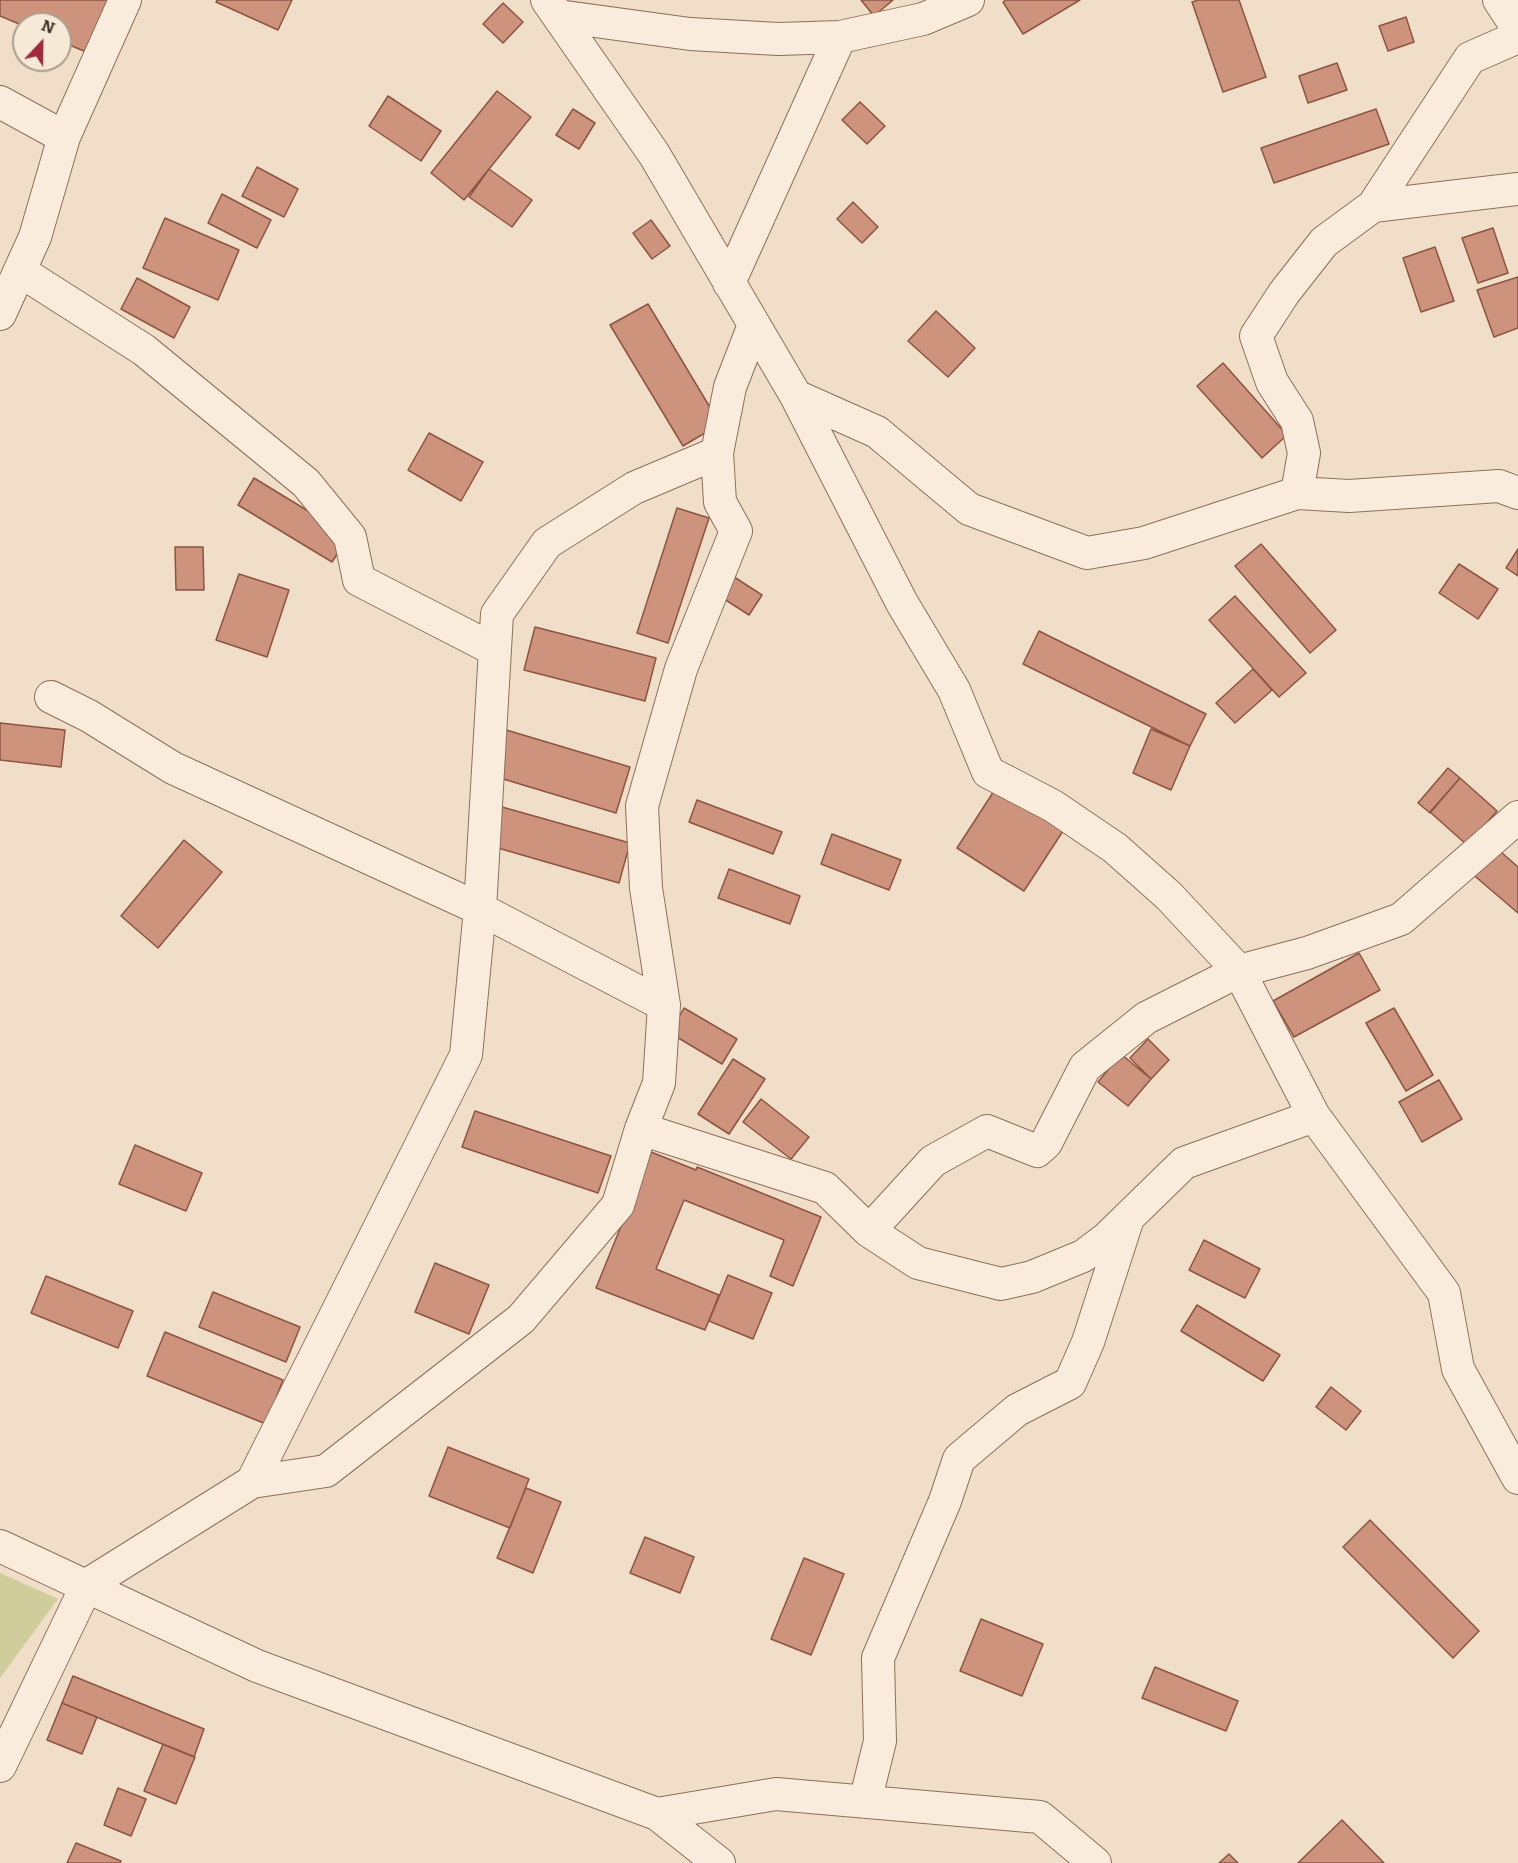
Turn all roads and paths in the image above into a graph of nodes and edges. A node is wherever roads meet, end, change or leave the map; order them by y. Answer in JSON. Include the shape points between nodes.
{"nodes":[{"id":1,"x":125,"y":0,"type":"edge"},
{"id":2,"x":968,"y":0,"type":"edge"},
{"id":3,"x":1499,"y":0,"type":"edge"},
{"id":4,"x":552,"y":8,"type":"edge"},
{"id":5,"x":1518,"y":29,"type":"edge"},
{"id":6,"x":840,"y":37,"type":"junction"},
{"id":7,"x":1518,"y":37,"type":"edge"},
{"id":8,"x":0,"y":102,"type":"edge"},
{"id":9,"x":64,"y":137,"type":"junction"},
{"id":10,"x":1518,"y":189,"type":"edge"},
{"id":11,"x":1373,"y":206,"type":"junction"},
{"id":12,"x":20,"y":271,"type":"junction"},
{"id":13,"x":729,"y":283,"type":"junction"},
{"id":14,"x":0,"y":314,"type":"edge"},
{"id":15,"x":754,"y":325,"type":"junction"},
{"id":16,"x":796,"y":396,"type":"junction"},
{"id":17,"x":717,"y":453,"type":"junction"},
{"id":18,"x":1297,"y":493,"type":"junction"},
{"id":19,"x":1518,"y":493,"type":"edge"},
{"id":20,"x":495,"y":650,"type":"junction"},
{"id":21,"x":51,"y":697,"type":"dead end"},
{"id":22,"x":1518,"y":817,"type":"edge"},
{"id":23,"x":480,"y":909,"type":"junction"},
{"id":24,"x":1239,"y":971,"type":"junction"},
{"id":25,"x":664,"y":1005,"type":"junction"},
{"id":26,"x":1314,"y":1116,"type":"junction"},
{"id":27,"x":641,"y":1129,"type":"junction"},
{"id":28,"x":1128,"y":1218,"type":"junction"},
{"id":29,"x":869,"y":1231,"type":"junction"},
{"id":30,"x":1518,"y":1478,"type":"edge"},
{"id":31,"x":252,"y":1482,"type":"junction"},
{"id":32,"x":0,"y":1546,"type":"edge"},
{"id":33,"x":87,"y":1585,"type":"junction"},
{"id":34,"x":0,"y":1766,"type":"edge"},
{"id":35,"x":865,"y":1802,"type":"junction"},
{"id":36,"x":657,"y":1814,"type":"junction"},
{"id":37,"x":719,"y":1863,"type":"edge"},
{"id":38,"x":1095,"y":1863,"type":"edge"}],
"edges":[{"from":1,"to":9,"type":"street"},
{"from":2,"to":6,"type":"street","via":[[922,19]]},
{"from":3,"to":5,"type":"street"},
{"from":4,"to":6,"type":"street","via":[[690,34],[778,39]]},
{"from":4,"to":13,"type":"street","via":[[654,154]]},
{"from":6,"to":13,"type":"street"},
{"from":7,"to":11,"type":"street","via":[[1470,58]]},
{"from":8,"to":9,"type":"street"},
{"from":9,"to":12,"type":"street","via":[[35,237]]},
{"from":10,"to":11,"type":"street"},
{"from":11,"to":18,"type":"street","via":[[1324,242],[1256,336],[1272,382],[1297,421],[1304,453]]},
{"from":12,"to":14,"type":"street"},
{"from":12,"to":20,"type":"street","via":[[144,350],[306,483],[350,537],[359,580]]},
{"from":13,"to":15,"type":"street"},
{"from":15,"to":16,"type":"street"},
{"from":15,"to":17,"type":"street","via":[[730,387]]},
{"from":16,"to":18,"type":"street","via":[[877,432],[969,509],[1087,553],[1144,543]]},
{"from":16,"to":24,"type":"street","via":[[902,603],[954,690],[988,772],[1053,806],[1115,848],[1169,896]]},
{"from":17,"to":20,"type":"street","via":[[634,488],[547,543],[497,614]]},
{"from":17,"to":25,"type":"street","via":[[720,502],[736,531],[681,669],[642,806],[646,888]]},
{"from":18,"to":19,"type":"street","via":[[1349,496],[1499,486]]},
{"from":20,"to":23,"type":"street"},
{"from":21,"to":23,"type":"street","via":[[173,768]]},
{"from":22,"to":24,"type":"street","via":[[1401,919],[1307,953]]},
{"from":23,"to":25,"type":"street"},
{"from":23,"to":31,"type":"street","via":[[466,1054]]},
{"from":24,"to":26,"type":"street"},
{"from":24,"to":29,"type":"street","via":[[1146,1018],[1085,1067],[1046,1143],[1037,1151],[987,1131],[933,1161]]},
{"from":25,"to":27,"type":"street","via":[[659,1083]]},
{"from":26,"to":28,"type":"street","via":[[1184,1163]]},
{"from":26,"to":30,"type":"street","via":[[1444,1293],[1458,1369]]},
{"from":27,"to":29,"type":"street","via":[[825,1188]]},
{"from":27,"to":31,"type":"street","via":[[618,1205],[521,1319],[326,1471]]},
{"from":28,"to":29,"type":"street","via":[[1083,1256],[1032,1277],[1001,1284],[918,1263]]},
{"from":28,"to":35,"type":"street","via":[[1088,1342],[1070,1383],[1017,1410],[959,1459],[878,1658],[880,1742]]},
{"from":31,"to":33,"type":"street"},
{"from":32,"to":33,"type":"street"},
{"from":33,"to":34,"type":"street"},
{"from":33,"to":36,"type":"street","via":[[257,1666]]},
{"from":35,"to":36,"type":"street","via":[[776,1794]]},
{"from":35,"to":38,"type":"street","via":[[1040,1816]]},
{"from":36,"to":37,"type":"street"}]}
